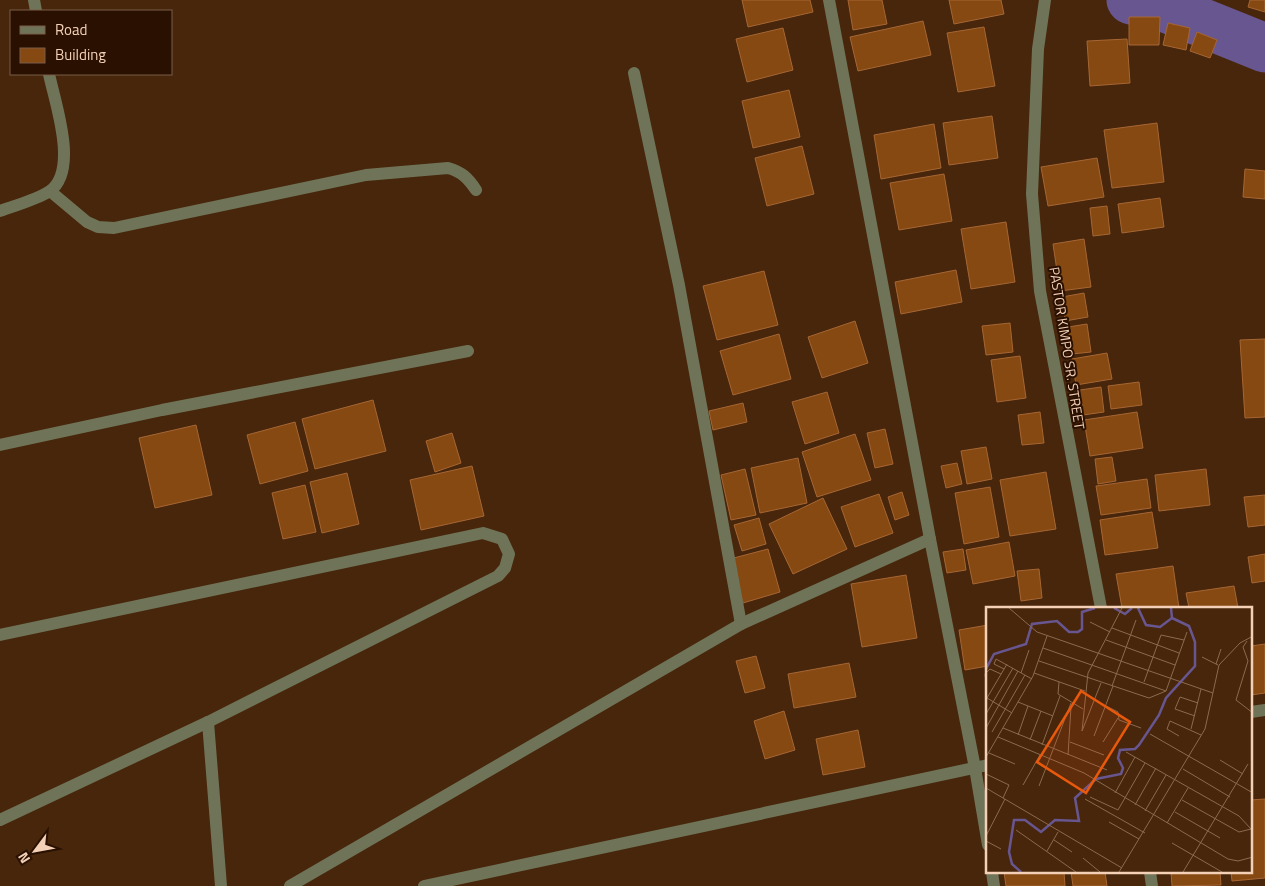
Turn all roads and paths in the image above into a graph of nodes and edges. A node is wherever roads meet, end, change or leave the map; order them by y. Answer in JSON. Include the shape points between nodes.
{"nodes":[{"id":1,"x":829,"y":0,"type":"edge"},
{"id":2,"x":1046,"y":0,"type":"edge"},
{"id":3,"x":634,"y":73,"type":"dead end"},
{"id":4,"x":49,"y":75,"type":"edge"},
{"id":5,"x":476,"y":190,"type":"dead end"},
{"id":6,"x":50,"y":191,"type":"junction"},
{"id":7,"x":0,"y":211,"type":"edge"},
{"id":8,"x":468,"y":351,"type":"dead end"},
{"id":9,"x":0,"y":445,"type":"edge"},
{"id":10,"x":930,"y":539,"type":"junction"},
{"id":11,"x":1101,"y":607,"type":"edge"},
{"id":12,"x":741,"y":624,"type":"junction"},
{"id":13,"x":0,"y":635,"type":"edge"},
{"id":14,"x":1265,"y":710,"type":"edge"},
{"id":15,"x":1252,"y":712,"type":"edge"},
{"id":16,"x":208,"y":722,"type":"junction"},
{"id":17,"x":981,"y":766,"type":"edge"},
{"id":18,"x":0,"y":820,"type":"edge"},
{"id":19,"x":986,"y":822,"type":"edge"},
{"id":20,"x":221,"y":886,"type":"edge"},
{"id":21,"x":290,"y":886,"type":"edge"},
{"id":22,"x":424,"y":886,"type":"edge"}],
"edges":[{"from":1,"to":10,"type":"street"},
{"from":2,"to":11,"type":"street","name":"PASTOR KIMPO SR. STREET","via":[[1038,49],[1032,194],[1040,292]]},
{"from":3,"to":12,"type":"street","via":[[679,284]]},
{"from":4,"to":6,"type":"street","via":[[64,146],[65,168]]},
{"from":5,"to":6,"type":"street","via":[[468,178],[448,168],[366,175],[114,228],[98,227],[88,222]]},
{"from":6,"to":7,"type":"street"},
{"from":8,"to":9,"type":"street"},
{"from":10,"to":12,"type":"street"},
{"from":10,"to":17,"type":"street"},
{"from":12,"to":21,"type":"street"},
{"from":13,"to":16,"type":"street","via":[[483,533],[502,539],[509,554],[505,568],[498,576]]},
{"from":14,"to":15,"type":"street"},
{"from":16,"to":18,"type":"street"},
{"from":16,"to":20,"type":"street"},
{"from":17,"to":19,"type":"street"},
{"from":17,"to":22,"type":"street"}]}
